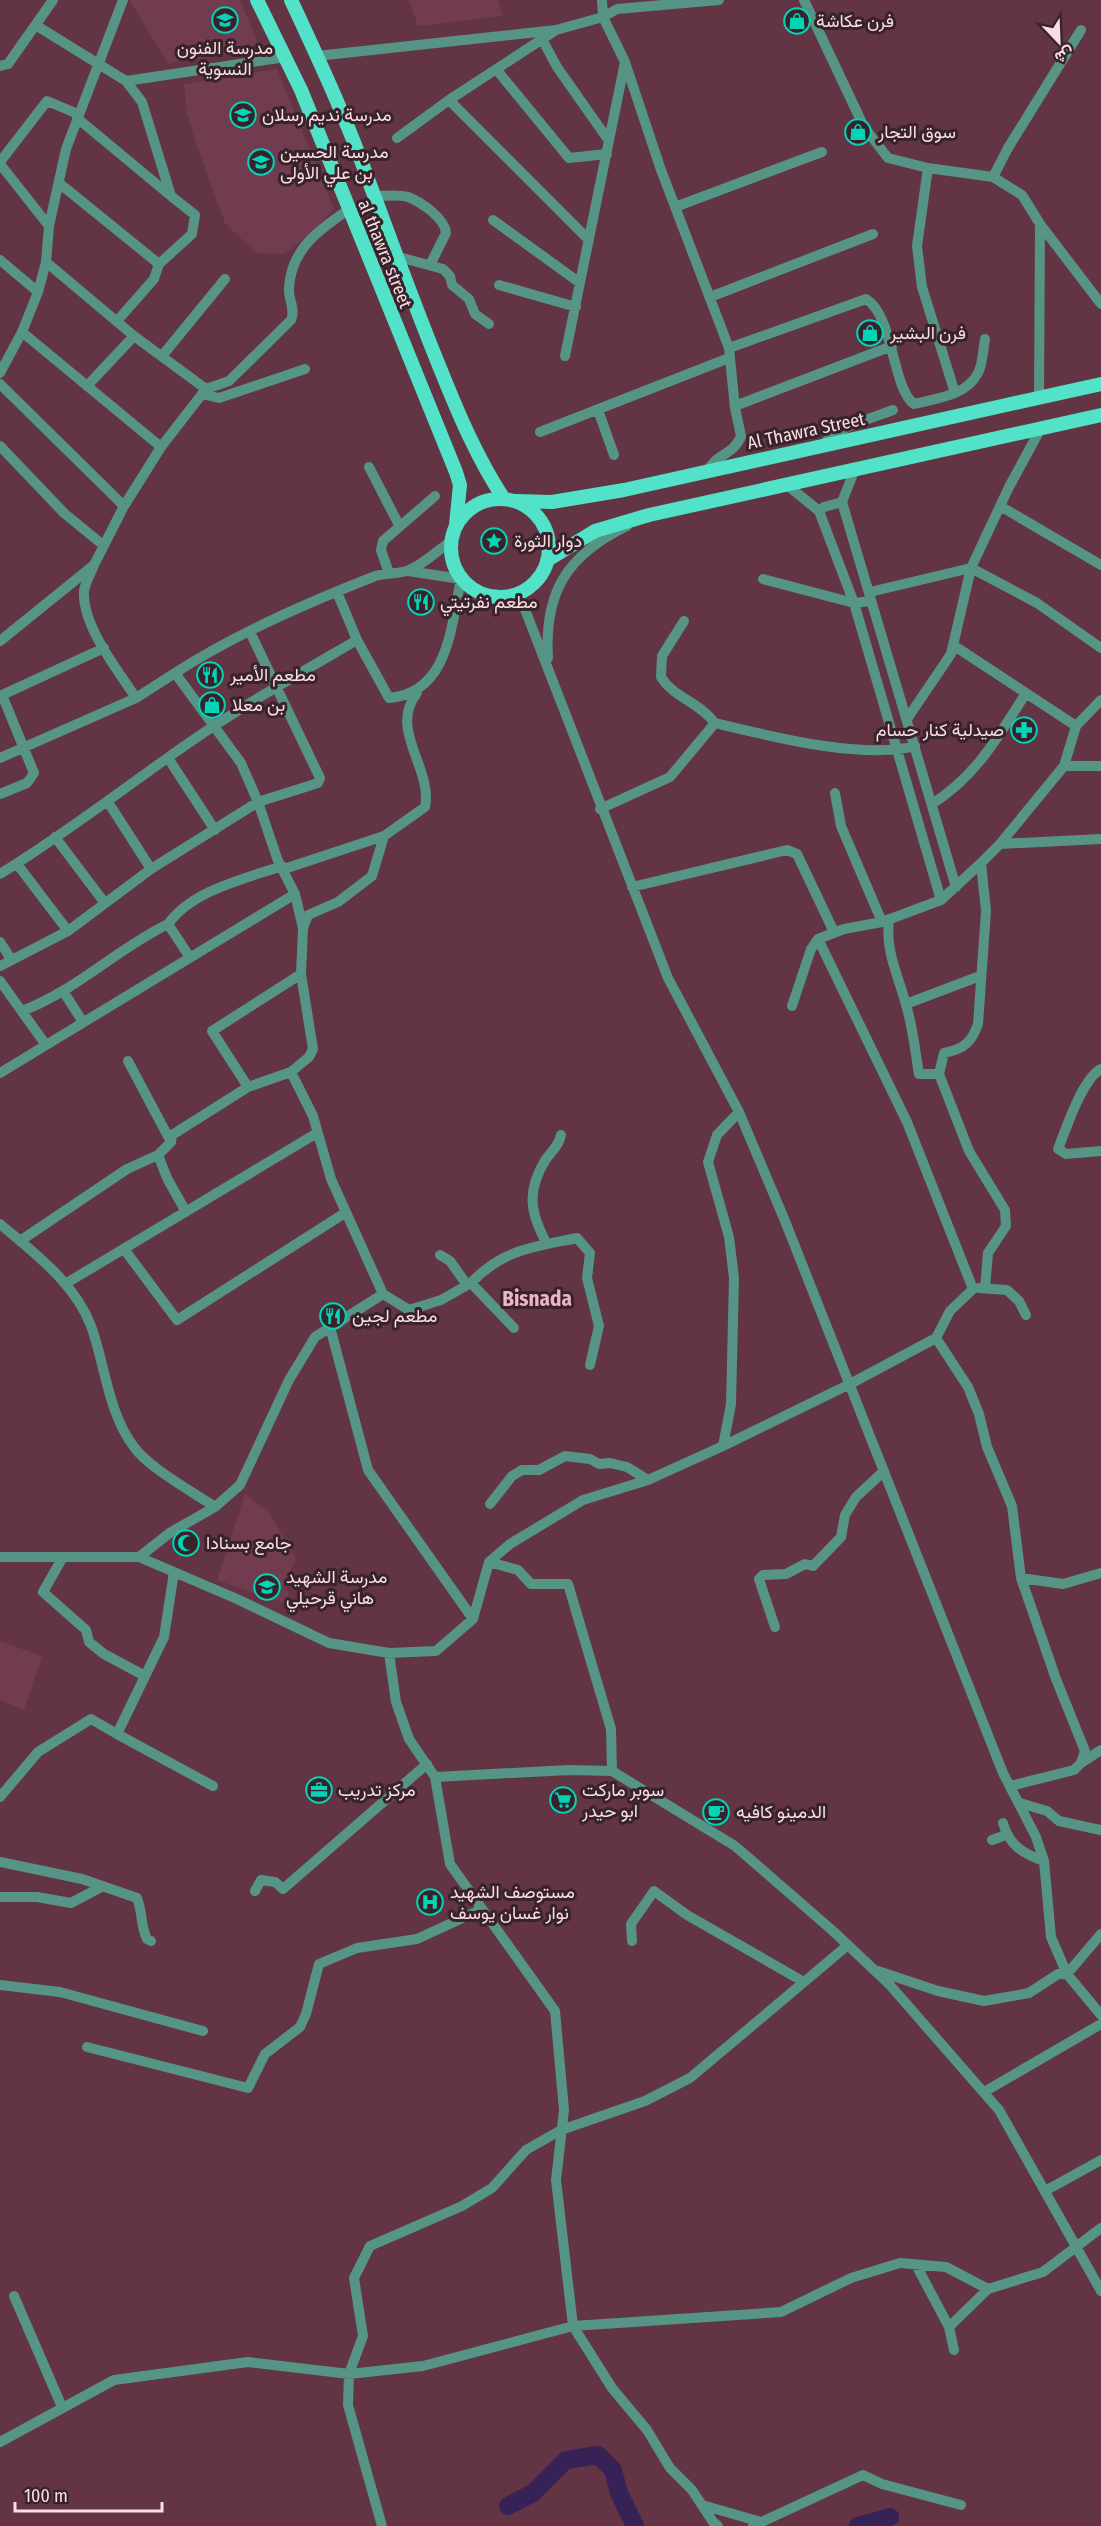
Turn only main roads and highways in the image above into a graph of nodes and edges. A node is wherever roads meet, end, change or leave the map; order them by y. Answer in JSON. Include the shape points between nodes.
{"nodes":[{"id":1,"x":257,"y":0,"type":"edge"},
{"id":2,"x":291,"y":0,"type":"edge"},
{"id":3,"x":1101,"y":384,"type":"edge"},
{"id":4,"x":1101,"y":415,"type":"edge"},
{"id":5,"x":510,"y":500,"type":"junction"},
{"id":6,"x":456,"y":525,"type":"junction"},
{"id":7,"x":549,"y":559,"type":"junction"}],
"edges":[{"from":1,"to":6,"type":"main road","name":"al thawra street","via":[[286,57],[456,472],[460,485]]},
{"from":2,"to":5,"type":"main road","name":"al thawra street","via":[[374,195],[460,417],[486,471]]},
{"from":3,"to":5,"type":"main road","name":"Al Thawra Street","via":[[624,490],[552,502]]},
{"from":4,"to":7,"type":"main road","via":[[649,515],[595,531]]},
{"from":5,"to":6,"type":"main road","via":[[477,504]]},
{"from":5,"to":7,"type":"main road","via":[[534,513],[547,531]]},
{"from":6,"to":7,"type":"main road","via":[[451,555],[461,579],[487,596],[519,594],[543,574]]}]}
